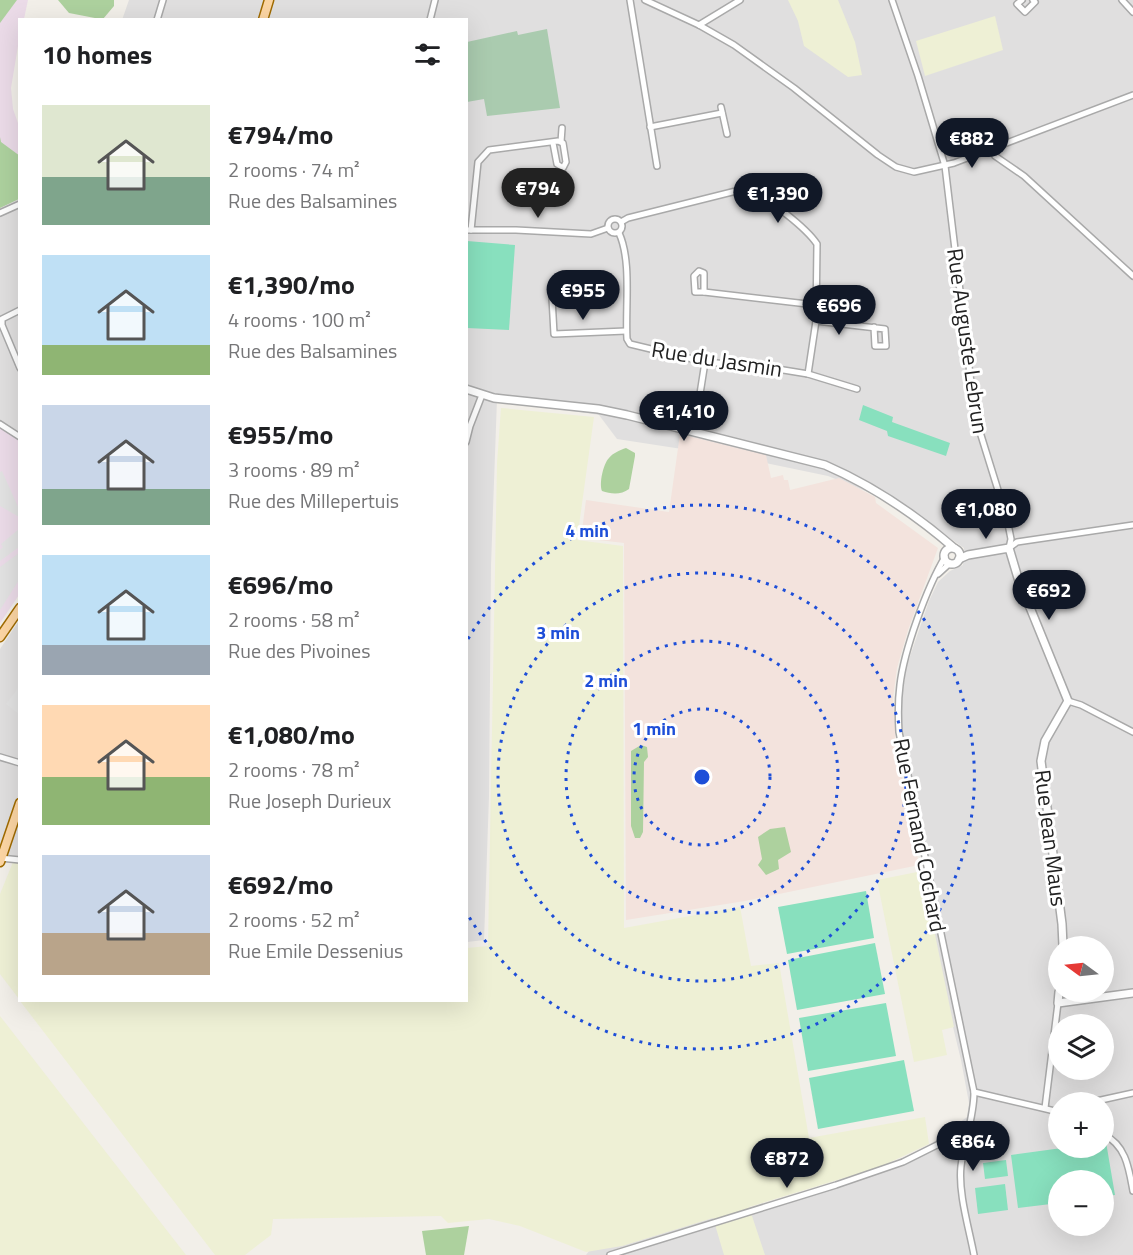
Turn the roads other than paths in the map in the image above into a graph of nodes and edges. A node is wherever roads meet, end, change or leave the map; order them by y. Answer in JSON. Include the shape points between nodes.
{"nodes":[{"id":1,"x":163,"y":0,"type":"edge"},
{"id":2,"x":269,"y":0,"type":"edge"},
{"id":3,"x":435,"y":0,"type":"edge"},
{"id":4,"x":630,"y":0,"type":"edge"},
{"id":5,"x":645,"y":0,"type":"edge"},
{"id":6,"x":740,"y":0,"type":"edge"},
{"id":7,"x":892,"y":0,"type":"edge"},
{"id":8,"x":1022,"y":0,"type":"edge"},
{"id":9,"x":1033,"y":0,"type":"edge"},
{"id":10,"x":1122,"y":0,"type":"edge"},
{"id":11,"x":1133,"y":12,"type":"edge"},
{"id":12,"x":158,"y":18,"type":"edge"},
{"id":13,"x":264,"y":18,"type":"edge"},
{"id":14,"x":430,"y":18,"type":"edge"},
{"id":15,"x":699,"y":25,"type":"junction"},
{"id":16,"x":1133,"y":95,"type":"edge"},
{"id":17,"x":651,"y":127,"type":"junction"},
{"id":18,"x":562,"y":128,"type":"dead end"},
{"id":19,"x":727,"y":134,"type":"dead end"},
{"id":20,"x":561,"y":142,"type":"junction"},
{"id":21,"x":553,"y":143,"type":"junction"},
{"id":22,"x":992,"y":148,"type":"junction"},
{"id":23,"x":657,"y":166,"type":"dead end"},
{"id":24,"x":945,"y":166,"type":"junction"},
{"id":25,"x":18,"y":205,"type":"edge"},
{"id":26,"x":0,"y":213,"type":"edge"},
{"id":27,"x":621,"y":222,"type":"junction"},
{"id":28,"x":608,"y":228,"type":"junction"},
{"id":29,"x":469,"y":230,"type":"edge"},
{"id":30,"x":619,"y":233,"type":"junction"},
{"id":31,"x":1133,"y":276,"type":"edge"},
{"id":32,"x":704,"y":292,"type":"dead end"},
{"id":33,"x":552,"y":298,"type":"dead end"},
{"id":34,"x":816,"y":305,"type":"junction"},
{"id":35,"x":18,"y":311,"type":"edge"},
{"id":36,"x":816,"y":321,"type":"junction"},
{"id":37,"x":874,"y":327,"type":"dead end"},
{"id":38,"x":626,"y":331,"type":"junction"},
{"id":39,"x":705,"y":362,"type":"junction"},
{"id":40,"x":18,"y":364,"type":"edge"},
{"id":41,"x":808,"y":374,"type":"junction"},
{"id":42,"x":857,"y":389,"type":"dead end"},
{"id":43,"x":468,"y":390,"type":"edge"},
{"id":44,"x":482,"y":395,"type":"junction"},
{"id":45,"x":0,"y":424,"type":"edge"},
{"id":46,"x":694,"y":432,"type":"junction"},
{"id":47,"x":468,"y":434,"type":"edge"},
{"id":48,"x":18,"y":436,"type":"edge"},
{"id":49,"x":1133,"y":525,"type":"edge"},
{"id":50,"x":1009,"y":548,"type":"junction"},
{"id":51,"x":953,"y":554,"type":"junction"},
{"id":52,"x":950,"y":563,"type":"joint"},
{"id":53,"x":934,"y":581,"type":"junction"},
{"id":54,"x":18,"y":611,"type":"edge"},
{"id":55,"x":0,"y":638,"type":"edge"},
{"id":56,"x":1068,"y":701,"type":"junction"},
{"id":57,"x":1133,"y":732,"type":"edge"},
{"id":58,"x":0,"y":757,"type":"edge"},
{"id":59,"x":18,"y":762,"type":"edge"},
{"id":60,"x":18,"y":809,"type":"edge"},
{"id":61,"x":0,"y":860,"type":"edge"},
{"id":62,"x":18,"y":860,"type":"edge"},
{"id":63,"x":1063,"y":936,"type":"edge"},
{"id":64,"x":1133,"y":993,"type":"edge"},
{"id":65,"x":1058,"y":1003,"type":"joint"},
{"id":66,"x":974,"y":1092,"type":"junction"},
{"id":67,"x":1133,"y":1093,"type":"edge"},
{"id":68,"x":1114,"y":1097,"type":"edge"},
{"id":69,"x":1045,"y":1108,"type":"junction"},
{"id":70,"x":1048,"y":1109,"type":"edge"},
{"id":71,"x":969,"y":1131,"type":"junction"},
{"id":72,"x":1114,"y":1141,"type":"edge"},
{"id":73,"x":1133,"y":1191,"type":"edge"},
{"id":74,"x":610,"y":1255,"type":"edge"},
{"id":75,"x":974,"y":1255,"type":"edge"}],
"edges":[{"from":1,"to":12,"type":"street"},
{"from":2,"to":13,"type":"main road"},
{"from":3,"to":14,"type":"street"},
{"from":4,"to":17,"type":"street"},
{"from":5,"to":15,"type":"street"},
{"from":6,"to":15,"type":"street"},
{"from":7,"to":24,"type":"street","name":"Rue Auguste Lebrun"},
{"from":8,"to":9,"type":"street","via":[[1017,4],[1024,12]]},
{"from":10,"to":11,"type":"street"},
{"from":15,"to":24,"type":"street","via":[[794,88],[896,167],[914,172]]},
{"from":16,"to":22,"type":"street"},
{"from":17,"to":19,"type":"street","via":[[722,110]]},
{"from":17,"to":23,"type":"street"},
{"from":18,"to":20,"type":"street"},
{"from":20,"to":21,"type":"street"},
{"from":20,"to":21,"type":"street","via":[[566,162],[563,168],[557,165]]},
{"from":21,"to":29,"type":"street","via":[[489,150],[482,155]]},
{"from":22,"to":24,"type":"street"},
{"from":22,"to":31,"type":"street","via":[[995,156],[1024,177]]},
{"from":24,"to":50,"type":"street","name":"Rue Auguste Lebrun","via":[[975,416],[1007,519]]},
{"from":25,"to":26,"type":"street"},
{"from":27,"to":28,"type":"street","via":[[612,220]]},
{"from":27,"to":30,"type":"street","name":"Rue du Jasmin"},
{"from":27,"to":34,"type":"street","via":[[736,191],[758,195],[817,244]]},
{"from":28,"to":29,"type":"street","via":[[591,234]]},
{"from":28,"to":30,"type":"street"},
{"from":30,"to":38,"type":"street","name":"Rue du Jasmin","via":[[627,285]]},
{"from":32,"to":34,"type":"street"},
{"from":33,"to":38,"type":"street","via":[[554,334]]},
{"from":34,"to":36,"type":"street"},
{"from":35,"to":40,"type":"street","via":[[2,319]]},
{"from":36,"to":37,"type":"street"},
{"from":36,"to":41,"type":"street"},
{"from":38,"to":39,"type":"street","name":"Rue du Jasmin","via":[[630,344]]},
{"from":39,"to":41,"type":"street","name":"Rue du Jasmin"},
{"from":39,"to":46,"type":"street"},
{"from":41,"to":42,"type":"street","name":"Rue du Jasmin"},
{"from":43,"to":44,"type":"street"},
{"from":44,"to":46,"type":"street","via":[[598,409]]},
{"from":44,"to":47,"type":"street"},
{"from":45,"to":48,"type":"street"},
{"from":46,"to":51,"type":"street","via":[[825,465],[855,478],[942,538]]},
{"from":49,"to":50,"type":"street","via":[[1017,542]]},
{"from":50,"to":51,"type":"street"},
{"from":50,"to":56,"type":"street"},
{"from":51,"to":52,"type":"street"},
{"from":51,"to":53,"type":"street","name":"Rue Fernand Cochard","via":[[938,569]]},
{"from":52,"to":53,"type":"street","name":"Rue Fernand Cochard"},
{"from":53,"to":66,"type":"street","name":"Rue Fernand Cochard","via":[[903,668],[899,732]]},
{"from":54,"to":55,"type":"main road"},
{"from":56,"to":57,"type":"street"},
{"from":56,"to":63,"type":"street","name":"Rue Jean Maus","via":[[1045,741],[1041,761]]},
{"from":58,"to":59,"type":"street"},
{"from":60,"to":61,"type":"main road"},
{"from":61,"to":62,"type":"street"},
{"from":64,"to":65,"type":"street"},
{"from":65,"to":69,"type":"street"},
{"from":66,"to":69,"type":"street"},
{"from":66,"to":71,"type":"street","name":"Rue Fernand Cochard"},
{"from":67,"to":68,"type":"street"},
{"from":69,"to":70,"type":"street"},
{"from":71,"to":74,"type":"street","via":[[848,1182]]},
{"from":71,"to":75,"type":"street","name":"Rue Fernand Cochard","via":[[961,1178]]},
{"from":72,"to":73,"type":"street","via":[[1125,1156]]}]}
